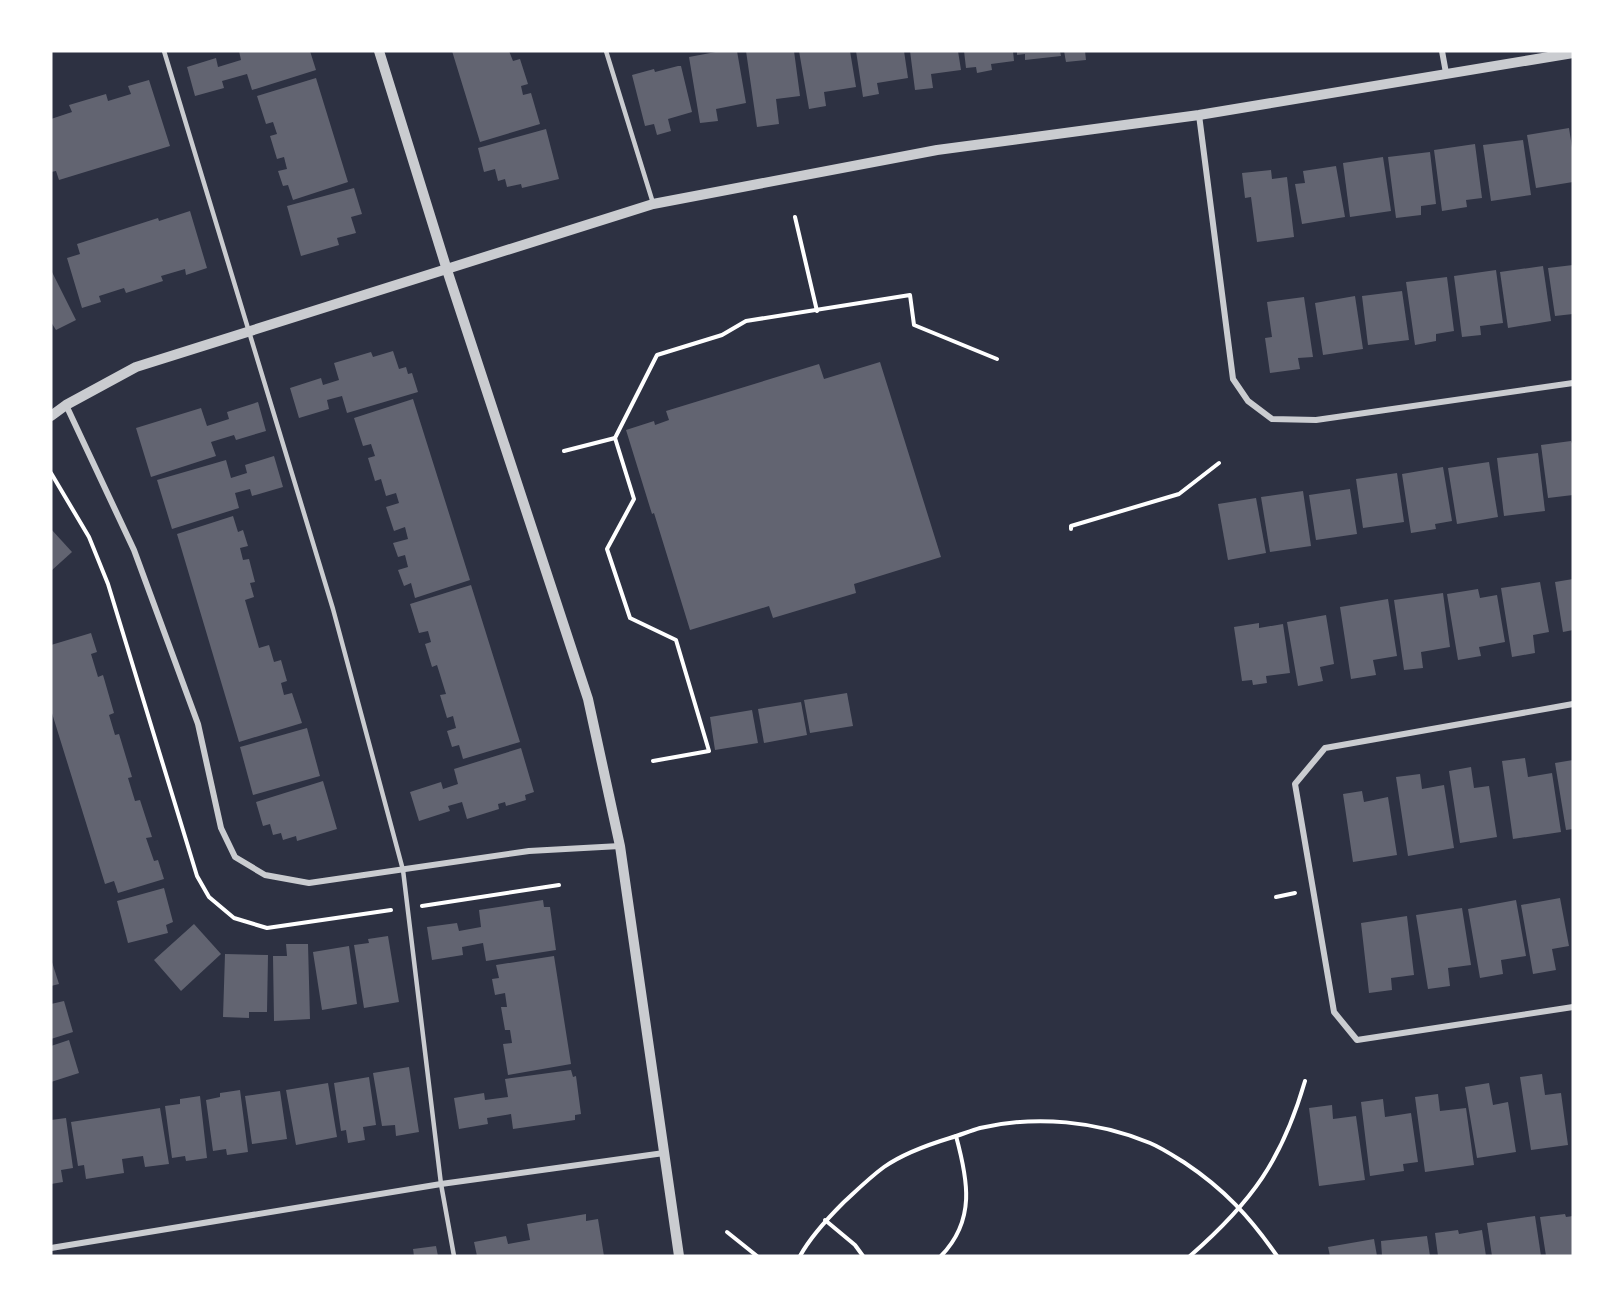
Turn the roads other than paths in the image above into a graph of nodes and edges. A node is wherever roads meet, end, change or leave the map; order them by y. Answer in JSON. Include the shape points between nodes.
{"nodes":[{"id":1,"x":164,"y":51,"type":"edge"},
{"id":2,"x":379,"y":51,"type":"edge"},
{"id":3,"x":606,"y":51,"type":"edge"},
{"id":4,"x":1442,"y":51,"type":"edge"},
{"id":5,"x":1573,"y":53,"type":"edge"},
{"id":6,"x":1446,"y":73,"type":"junction"},
{"id":7,"x":1199,"y":115,"type":"junction"},
{"id":8,"x":653,"y":204,"type":"junction"},
{"id":9,"x":447,"y":270,"type":"junction"},
{"id":10,"x":249,"y":330,"type":"junction"},
{"id":11,"x":1573,"y":383,"type":"edge"},
{"id":12,"x":66,"y":405,"type":"junction"},
{"id":13,"x":51,"y":416,"type":"edge"},
{"id":14,"x":1573,"y":704,"type":"edge"},
{"id":15,"x":620,"y":846,"type":"junction"},
{"id":16,"x":403,"y":870,"type":"junction"},
{"id":17,"x":1573,"y":1008,"type":"edge"},
{"id":18,"x":663,"y":1153,"type":"junction"},
{"id":19,"x":441,"y":1184,"type":"junction"},
{"id":20,"x":51,"y":1248,"type":"edge"},
{"id":21,"x":454,"y":1256,"type":"edge"},
{"id":22,"x":679,"y":1256,"type":"edge"}],
"edges":[{"from":1,"to":10,"type":"lane"},
{"from":2,"to":9,"type":"street"},
{"from":3,"to":8,"type":"lane"},
{"from":4,"to":6,"type":"street"},
{"from":5,"to":6,"type":"street"},
{"from":6,"to":7,"type":"street"},
{"from":7,"to":8,"type":"street","via":[[937,150]]},
{"from":7,"to":11,"type":"street","via":[[1233,380],[1248,401],[1272,419],[1316,420]]},
{"from":8,"to":9,"type":"street"},
{"from":9,"to":10,"type":"street"},
{"from":9,"to":15,"type":"street","via":[[588,699]]},
{"from":10,"to":12,"type":"street","via":[[136,367]]},
{"from":10,"to":16,"type":"lane","via":[[333,609]]},
{"from":12,"to":13,"type":"street"},
{"from":12,"to":16,"type":"street","via":[[134,550],[198,724],[221,828],[235,857],[265,875],[309,883]]},
{"from":14,"to":17,"type":"street","via":[[1325,748],[1295,784],[1334,1012],[1357,1040]]},
{"from":15,"to":16,"type":"street","via":[[530,851]]},
{"from":15,"to":18,"type":"street"},
{"from":16,"to":19,"type":"lane"},
{"from":18,"to":19,"type":"street"},
{"from":18,"to":22,"type":"street"},
{"from":19,"to":20,"type":"street"},
{"from":19,"to":21,"type":"lane"}]}
